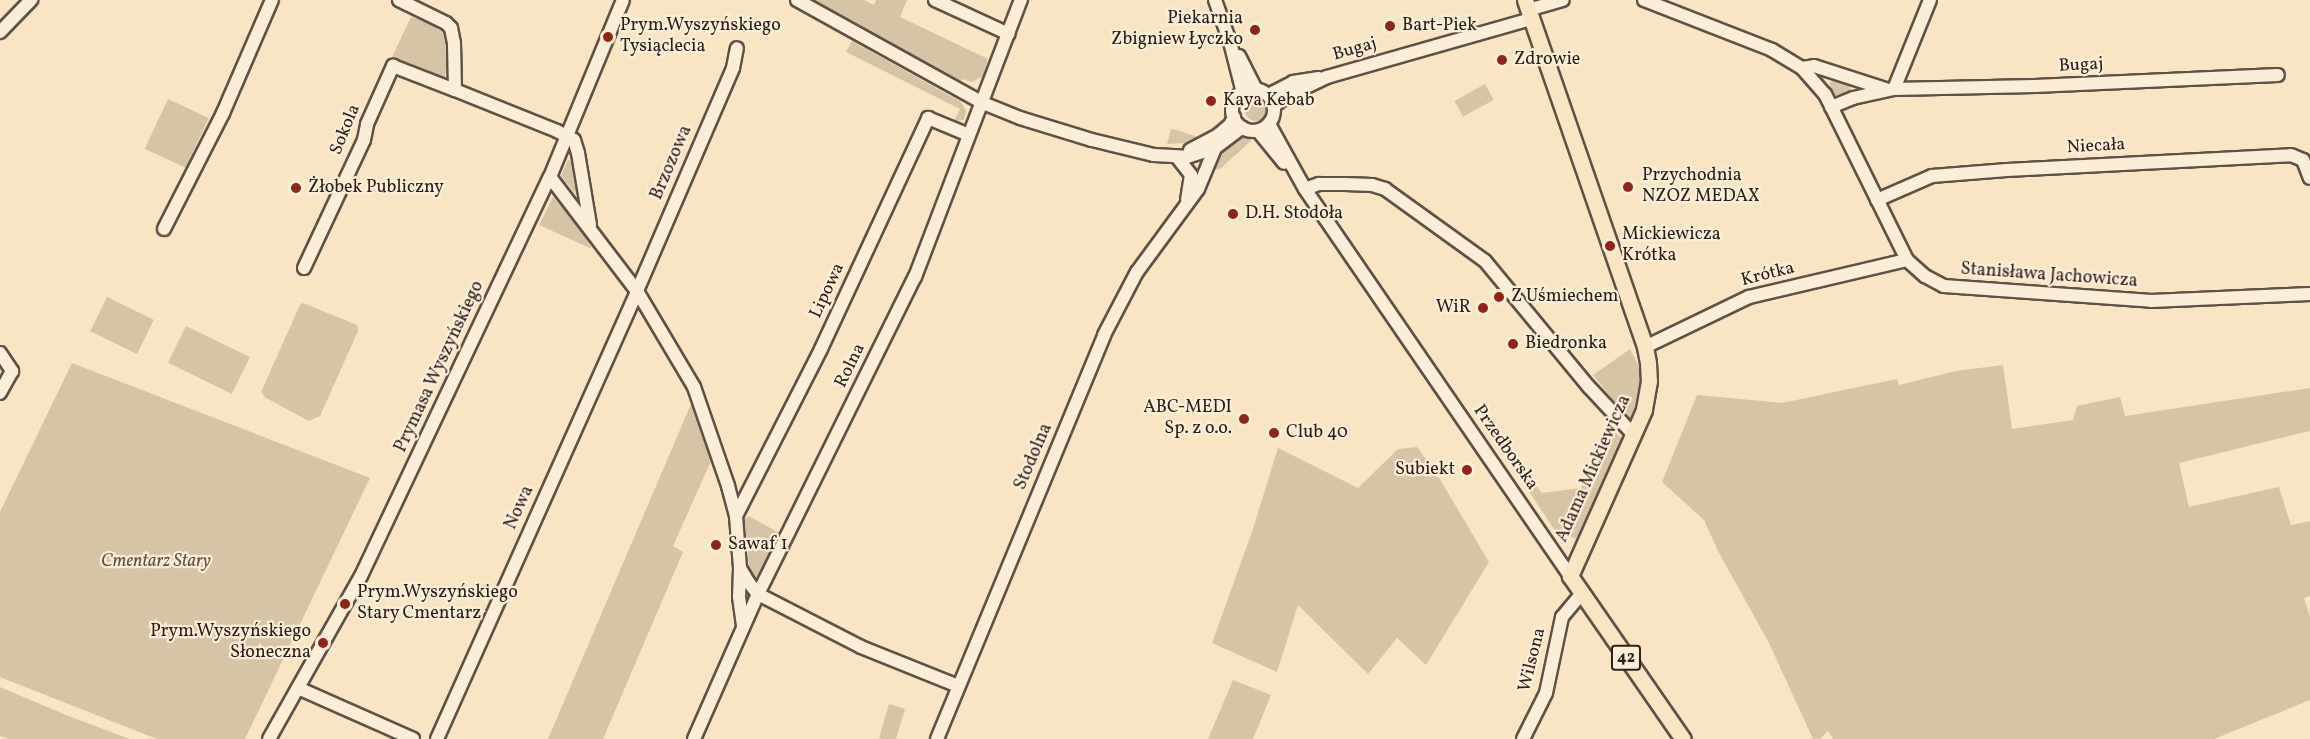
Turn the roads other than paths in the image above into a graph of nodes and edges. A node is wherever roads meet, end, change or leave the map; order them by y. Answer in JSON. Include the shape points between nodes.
{"nodes":[{"id":1,"x":31,"y":0,"type":"edge"},
{"id":2,"x":272,"y":0,"type":"edge"},
{"id":3,"x":399,"y":0,"type":"edge"},
{"id":4,"x":623,"y":0,"type":"edge"},
{"id":5,"x":797,"y":0,"type":"edge"},
{"id":6,"x":935,"y":0,"type":"edge"},
{"id":7,"x":1021,"y":0,"type":"edge"},
{"id":8,"x":1215,"y":0,"type":"edge"},
{"id":9,"x":1563,"y":0,"type":"edge"},
{"id":10,"x":1644,"y":0,"type":"edge"},
{"id":11,"x":1930,"y":0,"type":"edge"},
{"id":12,"x":1528,"y":10,"type":"edge"},
{"id":13,"x":0,"y":32,"type":"edge"},
{"id":14,"x":1009,"y":34,"type":"junction"},
{"id":15,"x":1230,"y":42,"type":"junction"},
{"id":16,"x":737,"y":48,"type":"dead end"},
{"id":17,"x":1802,"y":68,"type":"junction"},
{"id":18,"x":2278,"y":75,"type":"dead end"},
{"id":19,"x":1890,"y":89,"type":"junction"},
{"id":20,"x":455,"y":90,"type":"junction"},
{"id":21,"x":1256,"y":90,"type":"junction"},
{"id":22,"x":1243,"y":93,"type":"junction"},
{"id":23,"x":1271,"y":101,"type":"junction"},
{"id":24,"x":983,"y":103,"type":"junction"},
{"id":25,"x":1832,"y":107,"type":"junction"},
{"id":26,"x":1234,"y":117,"type":"junction"},
{"id":27,"x":1264,"y":128,"type":"junction"},
{"id":28,"x":1242,"y":129,"type":"junction"},
{"id":29,"x":567,"y":135,"type":"junction"},
{"id":30,"x":969,"y":135,"type":"junction"},
{"id":31,"x":1215,"y":148,"type":"junction"},
{"id":32,"x":1177,"y":157,"type":"junction"},
{"id":33,"x":550,"y":177,"type":"junction"},
{"id":34,"x":2310,"y":178,"type":"edge"},
{"id":35,"x":1305,"y":189,"type":"junction"},
{"id":36,"x":1876,"y":200,"type":"junction"},
{"id":37,"x":1187,"y":201,"type":"junction"},
{"id":38,"x":164,"y":229,"type":"dead end"},
{"id":39,"x":591,"y":229,"type":"junction"},
{"id":40,"x":1907,"y":260,"type":"junction"},
{"id":41,"x":304,"y":267,"type":"dead end"},
{"id":42,"x":637,"y":291,"type":"junction"},
{"id":43,"x":2310,"y":294,"type":"edge"},
{"id":44,"x":1645,"y":347,"type":"junction"},
{"id":45,"x":0,"y":353,"type":"edge"},
{"id":46,"x":0,"y":393,"type":"edge"},
{"id":47,"x":1633,"y":435,"type":"junction"},
{"id":48,"x":736,"y":516,"type":"junction"},
{"id":49,"x":740,"y":568,"type":"junction"},
{"id":50,"x":1570,"y":576,"type":"junction"},
{"id":51,"x":758,"y":594,"type":"junction"},
{"id":52,"x":1581,"y":594,"type":"junction"},
{"id":53,"x":743,"y":627,"type":"junction"},
{"id":54,"x":958,"y":686,"type":"junction"},
{"id":55,"x":298,"y":688,"type":"junction"},
{"id":56,"x":269,"y":739,"type":"edge"},
{"id":57,"x":413,"y":739,"type":"edge"},
{"id":58,"x":437,"y":739,"type":"edge"},
{"id":59,"x":694,"y":739,"type":"edge"},
{"id":60,"x":937,"y":739,"type":"edge"},
{"id":61,"x":1523,"y":739,"type":"edge"},
{"id":62,"x":1683,"y":739,"type":"edge"}],
"edges":[{"from":1,"to":13,"type":"street"},
{"from":2,"to":38,"type":"street","via":[[224,113]]},
{"from":3,"to":20,"type":"street","via":[[451,28]]},
{"from":4,"to":29,"type":"street","name":"Prymasa Wyszyńskiego"},
{"from":5,"to":24,"type":"street"},
{"from":6,"to":14,"type":"street"},
{"from":7,"to":14,"type":"street","name":"Rolna"},
{"from":8,"to":15,"type":"street"},
{"from":9,"to":12,"type":"street","name":"Bugaj"},
{"from":10,"to":17,"type":"street","name":"Bugaj","via":[[1772,50]]},
{"from":11,"to":19,"type":"street"},
{"from":12,"to":23,"type":"street","name":"Bugaj","via":[[1326,77],[1304,79]]},
{"from":12,"to":44,"type":"main road","name":"Adama Mickiewicza"},
{"from":14,"to":24,"type":"street","name":"Rolna"},
{"from":15,"to":21,"type":"street"},
{"from":15,"to":22,"type":"street"},
{"from":16,"to":42,"type":"street","name":"Brzozowa","via":[[733,68]]},
{"from":17,"to":19,"type":"street","name":"Bugaj","via":[[1814,66]]},
{"from":17,"to":25,"type":"street","name":"Stanisława Jachowicza"},
{"from":18,"to":19,"type":"street","name":"Bugaj"},
{"from":19,"to":25,"type":"street","name":"Bugaj"},
{"from":20,"to":29,"type":"street"},
{"from":20,"to":41,"type":"street","name":"Sokola","via":[[393,66],[367,124],[364,140]]},
{"from":21,"to":22,"type":"street"},
{"from":21,"to":23,"type":"street"},
{"from":22,"to":26,"type":"street","via":[[1233,106]]},
{"from":23,"to":27,"type":"street"},
{"from":24,"to":30,"type":"street","name":"Rolna"},
{"from":24,"to":32,"type":"street","via":[[1092,140]]},
{"from":25,"to":36,"type":"street","name":"Stanisława Jachowicza"},
{"from":26,"to":28,"type":"street"},
{"from":26,"to":32,"type":"street","via":[[1218,135]]},
{"from":27,"to":28,"type":"street"},
{"from":27,"to":35,"type":"street","name":"Przedborska"},
{"from":28,"to":31,"type":"street"},
{"from":29,"to":33,"type":"street","name":"Prymasa Wyszyńskiego"},
{"from":29,"to":39,"type":"street","via":[[574,140],[578,153]]},
{"from":30,"to":48,"type":"street","name":"Lipowa","via":[[928,118],[821,350]]},
{"from":30,"to":51,"type":"street","name":"Rolna","via":[[915,277]]},
{"from":31,"to":32,"type":"street"},
{"from":31,"to":37,"type":"street","name":"Stodolna","via":[[1203,180]]},
{"from":32,"to":37,"type":"street","via":[[1191,175]]},
{"from":33,"to":39,"type":"street"},
{"from":33,"to":55,"type":"street","name":"Prymasa Wyszyńskiego","via":[[361,576]]},
{"from":34,"to":36,"type":"street","name":"Niecała","via":[[2303,160],[2291,155],[1932,176]]},
{"from":35,"to":47,"type":"street","via":[[1319,184],[1372,185],[1385,189],[1485,261]]},
{"from":35,"to":50,"type":"street","name":"Przedborska"},
{"from":36,"to":40,"type":"street","name":"Stanisława Jachowicza"},
{"from":37,"to":54,"type":"street","name":"Stodolna","via":[[1137,272],[1104,334]]},
{"from":39,"to":42,"type":"street"},
{"from":40,"to":43,"type":"street","name":"Stanisława Jachowicza","via":[[1944,286],[1995,291],[2151,301]]},
{"from":40,"to":44,"type":"street","name":"Krótka","via":[[1749,297]]},
{"from":42,"to":48,"type":"street","via":[[694,387]]},
{"from":42,"to":58,"type":"street","name":"Nowa"},
{"from":44,"to":47,"type":"main road","name":"Adama Mickiewicza","via":[[1648,394]]},
{"from":45,"to":46,"type":"street","via":[[12,371]]},
{"from":47,"to":50,"type":"main road","name":"Adama Mickiewicza"},
{"from":48,"to":49,"type":"street"},
{"from":49,"to":51,"type":"street"},
{"from":49,"to":53,"type":"street"},
{"from":50,"to":52,"type":"main road","name":"Przedborska","number":"42"},
{"from":51,"to":53,"type":"street","name":"Rolna"},
{"from":51,"to":54,"type":"street","via":[[861,647]]},
{"from":52,"to":61,"type":"street","name":"Wilsona","via":[[1562,617],[1546,693]]},
{"from":52,"to":62,"type":"main road","name":"Przedborska","number":"42"},
{"from":53,"to":59,"type":"street","name":"Rolna"},
{"from":54,"to":60,"type":"street","name":"Stodolna"},
{"from":55,"to":56,"type":"street","name":"Prymasa Wyszyńskiego"},
{"from":55,"to":57,"type":"street"}]}
